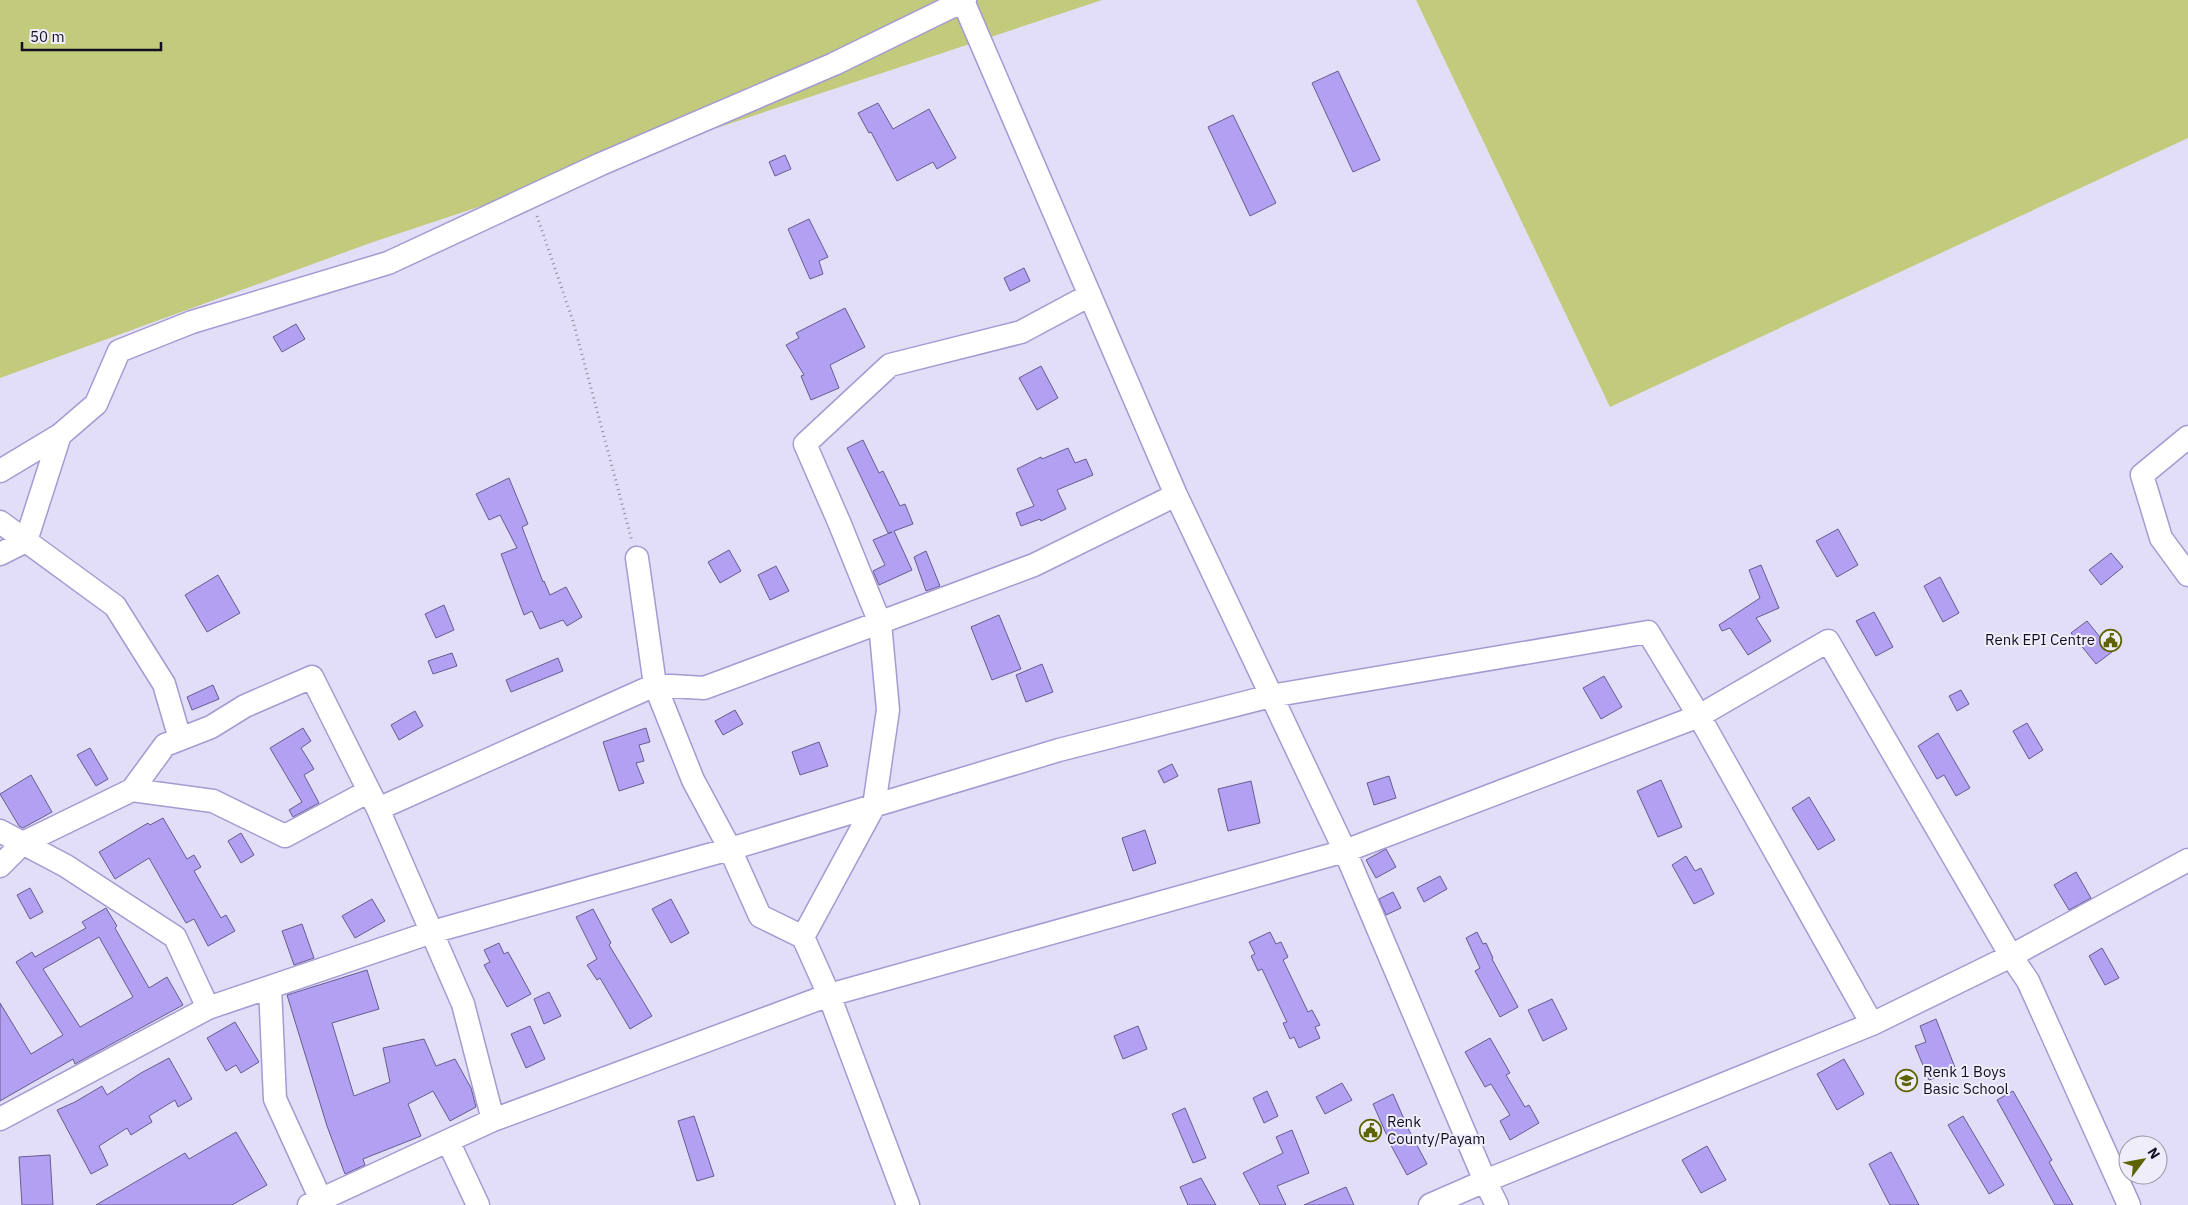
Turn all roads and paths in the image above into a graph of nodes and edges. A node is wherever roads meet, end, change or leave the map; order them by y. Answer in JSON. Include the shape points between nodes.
{"nodes":[{"id":1,"x":964,"y":0,"type":"edge"},
{"id":2,"x":530,"y":197,"type":"junction"},
{"id":3,"x":1090,"y":295,"type":"junction"},
{"id":4,"x":60,"y":435,"type":"junction"},
{"id":5,"x":2188,"y":437,"type":"edge"},
{"id":6,"x":0,"y":470,"type":"edge"},
{"id":7,"x":1176,"y":495,"type":"junction"},
{"id":8,"x":0,"y":522,"type":"edge"},
{"id":9,"x":26,"y":541,"type":"junction"},
{"id":10,"x":0,"y":554,"type":"edge"},
{"id":11,"x":637,"y":558,"type":"joint"},
{"id":12,"x":2188,"y":575,"type":"edge"},
{"id":13,"x":880,"y":623,"type":"junction"},
{"id":14,"x":656,"y":685,"type":"junction"},
{"id":15,"x":1271,"y":696,"type":"junction"},
{"id":16,"x":1699,"y":716,"type":"junction"},
{"id":17,"x":180,"y":739,"type":"junction"},
{"id":18,"x":132,"y":790,"type":"junction"},
{"id":19,"x":373,"y":800,"type":"junction"},
{"id":20,"x":874,"y":806,"type":"junction"},
{"id":21,"x":0,"y":831,"type":"edge"},
{"id":22,"x":23,"y":843,"type":"junction"},
{"id":23,"x":730,"y":849,"type":"junction"},
{"id":24,"x":1344,"y":851,"type":"junction"},
{"id":25,"x":2188,"y":860,"type":"edge"},
{"id":26,"x":0,"y":866,"type":"edge"},
{"id":27,"x":432,"y":932,"type":"junction"},
{"id":28,"x":803,"y":937,"type":"junction"},
{"id":29,"x":2010,"y":956,"type":"junction"},
{"id":30,"x":270,"y":987,"type":"junction"},
{"id":31,"x":829,"y":995,"type":"junction"},
{"id":32,"x":208,"y":1008,"type":"junction"},
{"id":33,"x":1872,"y":1024,"type":"junction"},
{"id":34,"x":0,"y":1119,"type":"edge"},
{"id":35,"x":493,"y":1120,"type":"junction"},
{"id":36,"x":448,"y":1141,"type":"junction"},
{"id":37,"x":1485,"y":1181,"type":"junction"},
{"id":38,"x":315,"y":1202,"type":"edge"},
{"id":39,"x":478,"y":1205,"type":"edge"},
{"id":40,"x":908,"y":1205,"type":"edge"},
{"id":41,"x":1430,"y":1205,"type":"edge"},
{"id":42,"x":1497,"y":1205,"type":"edge"},
{"id":43,"x":2129,"y":1205,"type":"edge"}],
"edges":[{"from":1,"to":2,"type":"street","via":[[834,64]]},
{"from":1,"to":3,"type":"street"},
{"from":2,"to":4,"type":"street","via":[[388,262],[192,322],[119,351],[96,404]]},
{"from":2,"to":11,"type":"path","via":[[573,322]]},
{"from":3,"to":7,"type":"street"},
{"from":3,"to":13,"type":"street","via":[[1021,332],[890,365],[805,444]]},
{"from":4,"to":6,"type":"street"},
{"from":4,"to":9,"type":"street"},
{"from":5,"to":12,"type":"street","via":[[2142,475],[2161,538]]},
{"from":7,"to":13,"type":"street","via":[[1034,565]]},
{"from":7,"to":15,"type":"street"},
{"from":8,"to":9,"type":"street"},
{"from":9,"to":10,"type":"street"},
{"from":9,"to":17,"type":"street","via":[[116,606],[164,684]]},
{"from":11,"to":14,"type":"street"},
{"from":13,"to":14,"type":"street","via":[[704,688]]},
{"from":13,"to":20,"type":"street","via":[[888,710]]},
{"from":14,"to":19,"type":"street"},
{"from":14,"to":23,"type":"street","via":[[693,780]]},
{"from":15,"to":16,"type":"street","via":[[1648,632]]},
{"from":15,"to":20,"type":"street","via":[[1059,750]]},
{"from":15,"to":24,"type":"street"},
{"from":16,"to":24,"type":"street"},
{"from":16,"to":29,"type":"street","via":[[1828,641]]},
{"from":16,"to":33,"type":"street"},
{"from":17,"to":18,"type":"street","via":[[165,745]]},
{"from":17,"to":19,"type":"street","via":[[312,677]]},
{"from":18,"to":19,"type":"street","via":[[213,801],[285,836]]},
{"from":18,"to":22,"type":"street"},
{"from":19,"to":27,"type":"street"},
{"from":20,"to":23,"type":"street"},
{"from":20,"to":28,"type":"street"},
{"from":21,"to":22,"type":"street"},
{"from":22,"to":26,"type":"street"},
{"from":22,"to":32,"type":"street","via":[[66,866],[175,936]]},
{"from":23,"to":27,"type":"street"},
{"from":23,"to":28,"type":"street","via":[[760,916]]},
{"from":24,"to":31,"type":"street"},
{"from":24,"to":37,"type":"street"},
{"from":25,"to":29,"type":"street"},
{"from":27,"to":30,"type":"street"},
{"from":27,"to":35,"type":"street","via":[[463,1004]]},
{"from":28,"to":31,"type":"street"},
{"from":29,"to":33,"type":"street"},
{"from":29,"to":43,"type":"street","via":[[2028,981]]},
{"from":30,"to":32,"type":"street"},
{"from":30,"to":38,"type":"street","via":[[275,1099]]},
{"from":31,"to":35,"type":"street"},
{"from":31,"to":40,"type":"street"},
{"from":32,"to":34,"type":"street"},
{"from":33,"to":37,"type":"street"},
{"from":35,"to":36,"type":"street"},
{"from":36,"to":38,"type":"street"},
{"from":36,"to":39,"type":"street"},
{"from":37,"to":41,"type":"street"},
{"from":37,"to":42,"type":"street"}]}
